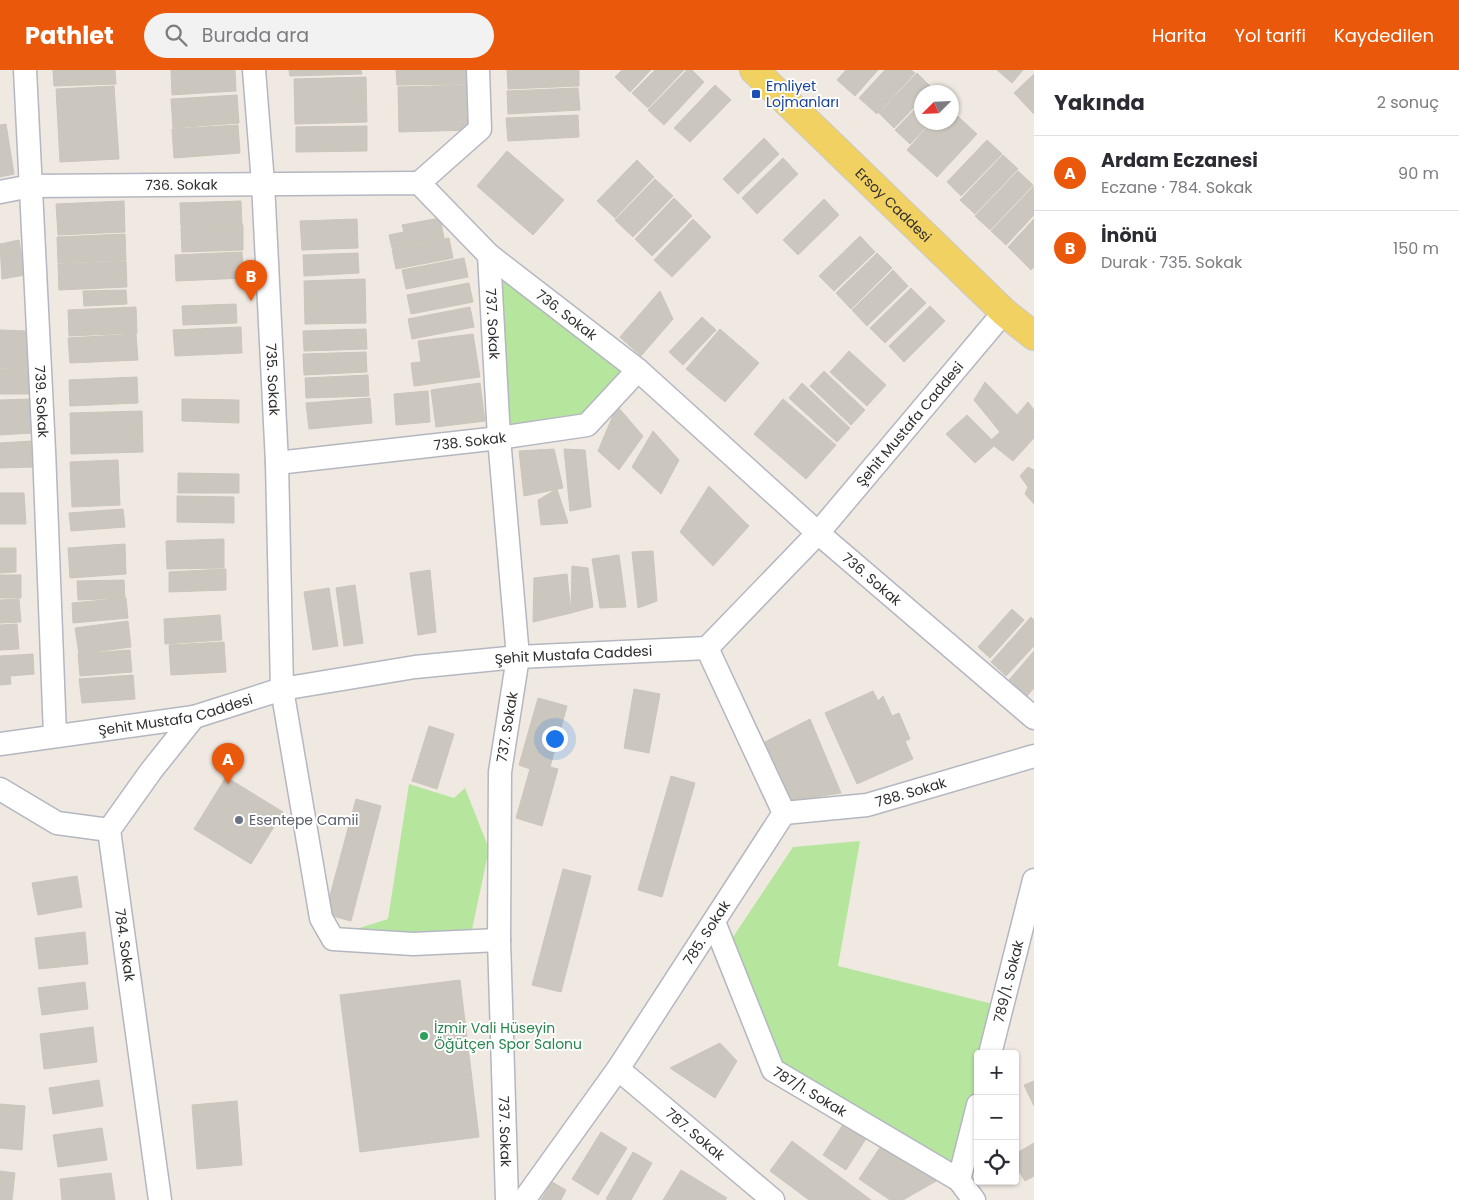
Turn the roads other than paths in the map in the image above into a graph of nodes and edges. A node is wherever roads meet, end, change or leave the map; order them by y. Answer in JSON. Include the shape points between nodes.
{"nodes":[{"id":1,"x":25,"y":70,"type":"edge"},
{"id":2,"x":254,"y":70,"type":"edge"},
{"id":3,"x":478,"y":70,"type":"edge"},
{"id":4,"x":754,"y":70,"type":"edge"},
{"id":5,"x":263,"y":183,"type":"junction"},
{"id":6,"x":419,"y":183,"type":"junction"},
{"id":7,"x":31,"y":186,"type":"junction"},
{"id":8,"x":0,"y":192,"type":"edge"},
{"id":9,"x":489,"y":255,"type":"junction"},
{"id":10,"x":1004,"y":312,"type":"junction"},
{"id":11,"x":1034,"y":336,"type":"edge"},
{"id":12,"x":638,"y":370,"type":"junction"},
{"id":13,"x":499,"y":438,"type":"junction"},
{"id":14,"x":277,"y":463,"type":"junction"},
{"id":15,"x":818,"y":533,"type":"junction"},
{"id":16,"x":707,"y":648,"type":"junction"},
{"id":17,"x":518,"y":657,"type":"junction"},
{"id":18,"x":282,"y":689,"type":"junction"},
{"id":19,"x":194,"y":717,"type":"junction"},
{"id":20,"x":1034,"y":718,"type":"edge"},
{"id":21,"x":55,"y":735,"type":"junction"},
{"id":22,"x":0,"y":744,"type":"edge"},
{"id":23,"x":1034,"y":756,"type":"edge"},
{"id":24,"x":0,"y":789,"type":"edge"},
{"id":25,"x":784,"y":813,"type":"junction"},
{"id":26,"x":109,"y":830,"type":"junction"},
{"id":27,"x":1034,"y":880,"type":"edge"},
{"id":28,"x":714,"y":922,"type":"junction"},
{"id":29,"x":499,"y":940,"type":"junction"},
{"id":30,"x":991,"y":1050,"type":"edge"},
{"id":31,"x":618,"y":1069,"type":"junction"},
{"id":32,"x":974,"y":1120,"type":"edge"},
{"id":33,"x":959,"y":1180,"type":"junction"},
{"id":34,"x":160,"y":1200,"type":"edge"},
{"id":35,"x":507,"y":1200,"type":"edge"},
{"id":36,"x":524,"y":1200,"type":"edge"},
{"id":37,"x":773,"y":1200,"type":"edge"},
{"id":38,"x":974,"y":1200,"type":"edge"}],
"edges":[{"from":1,"to":7,"type":"street","name":"739. Sokak"},
{"from":2,"to":5,"type":"street","name":"735. Sokak"},
{"from":3,"to":6,"type":"street","via":[[480,129]]},
{"from":4,"to":10,"type":"main road","name":"Ersoy Caddesi"},
{"from":5,"to":6,"type":"street","name":"736. Sokak"},
{"from":5,"to":7,"type":"street","name":"736. Sokak"},
{"from":5,"to":14,"type":"street","name":"735. Sokak"},
{"from":6,"to":9,"type":"street","name":"736. Sokak"},
{"from":7,"to":8,"type":"street","name":"736. Sokak"},
{"from":7,"to":21,"type":"street","name":"739. Sokak"},
{"from":9,"to":12,"type":"street","name":"736. Sokak"},
{"from":9,"to":13,"type":"street","name":"737. Sokak"},
{"from":10,"to":11,"type":"main road","name":"Ersoy Caddesi"},
{"from":10,"to":15,"type":"street","name":"Şehit Mustafa Caddesi"},
{"from":12,"to":13,"type":"street","name":"738. Sokak","via":[[587,425]]},
{"from":12,"to":15,"type":"street","name":"736. Sokak"},
{"from":13,"to":14,"type":"street","name":"738. Sokak"},
{"from":13,"to":17,"type":"street","name":"737. Sokak"},
{"from":14,"to":18,"type":"street","name":"735. Sokak"},
{"from":15,"to":16,"type":"street","name":"Şehit Mustafa Caddesi"},
{"from":15,"to":20,"type":"street","name":"736. Sokak"},
{"from":16,"to":17,"type":"street","name":"Şehit Mustafa Caddesi"},
{"from":16,"to":25,"type":"street"},
{"from":17,"to":18,"type":"street","name":"Şehit Mustafa Caddesi","via":[[415,667]]},
{"from":17,"to":29,"type":"street","name":"737. Sokak","via":[[500,772]]},
{"from":18,"to":19,"type":"street","name":"Şehit Mustafa Caddesi"},
{"from":18,"to":29,"type":"street","name":"735. Sokak","via":[[319,912],[333,939],[413,944]]},
{"from":19,"to":21,"type":"street","name":"Şehit Mustafa Caddesi"},
{"from":19,"to":26,"type":"street"},
{"from":21,"to":22,"type":"street","name":"Şehit Mustafa Caddesi"},
{"from":23,"to":25,"type":"street","name":"788. Sokak","via":[[867,805]]},
{"from":24,"to":26,"type":"street","via":[[57,823]]},
{"from":25,"to":28,"type":"street","name":"785. Sokak"},
{"from":26,"to":34,"type":"street","name":"784. Sokak"},
{"from":27,"to":30,"type":"street","name":"789/1. Sokak"},
{"from":28,"to":31,"type":"street","name":"785. Sokak"},
{"from":28,"to":33,"type":"street","name":"787/1. Sokak","via":[[773,1070]]},
{"from":29,"to":35,"type":"street","name":"737. Sokak"},
{"from":31,"to":36,"type":"street","name":"785. Sokak"},
{"from":31,"to":37,"type":"street","name":"787. Sokak"},
{"from":32,"to":33,"type":"street"},
{"from":33,"to":38,"type":"street"}]}
